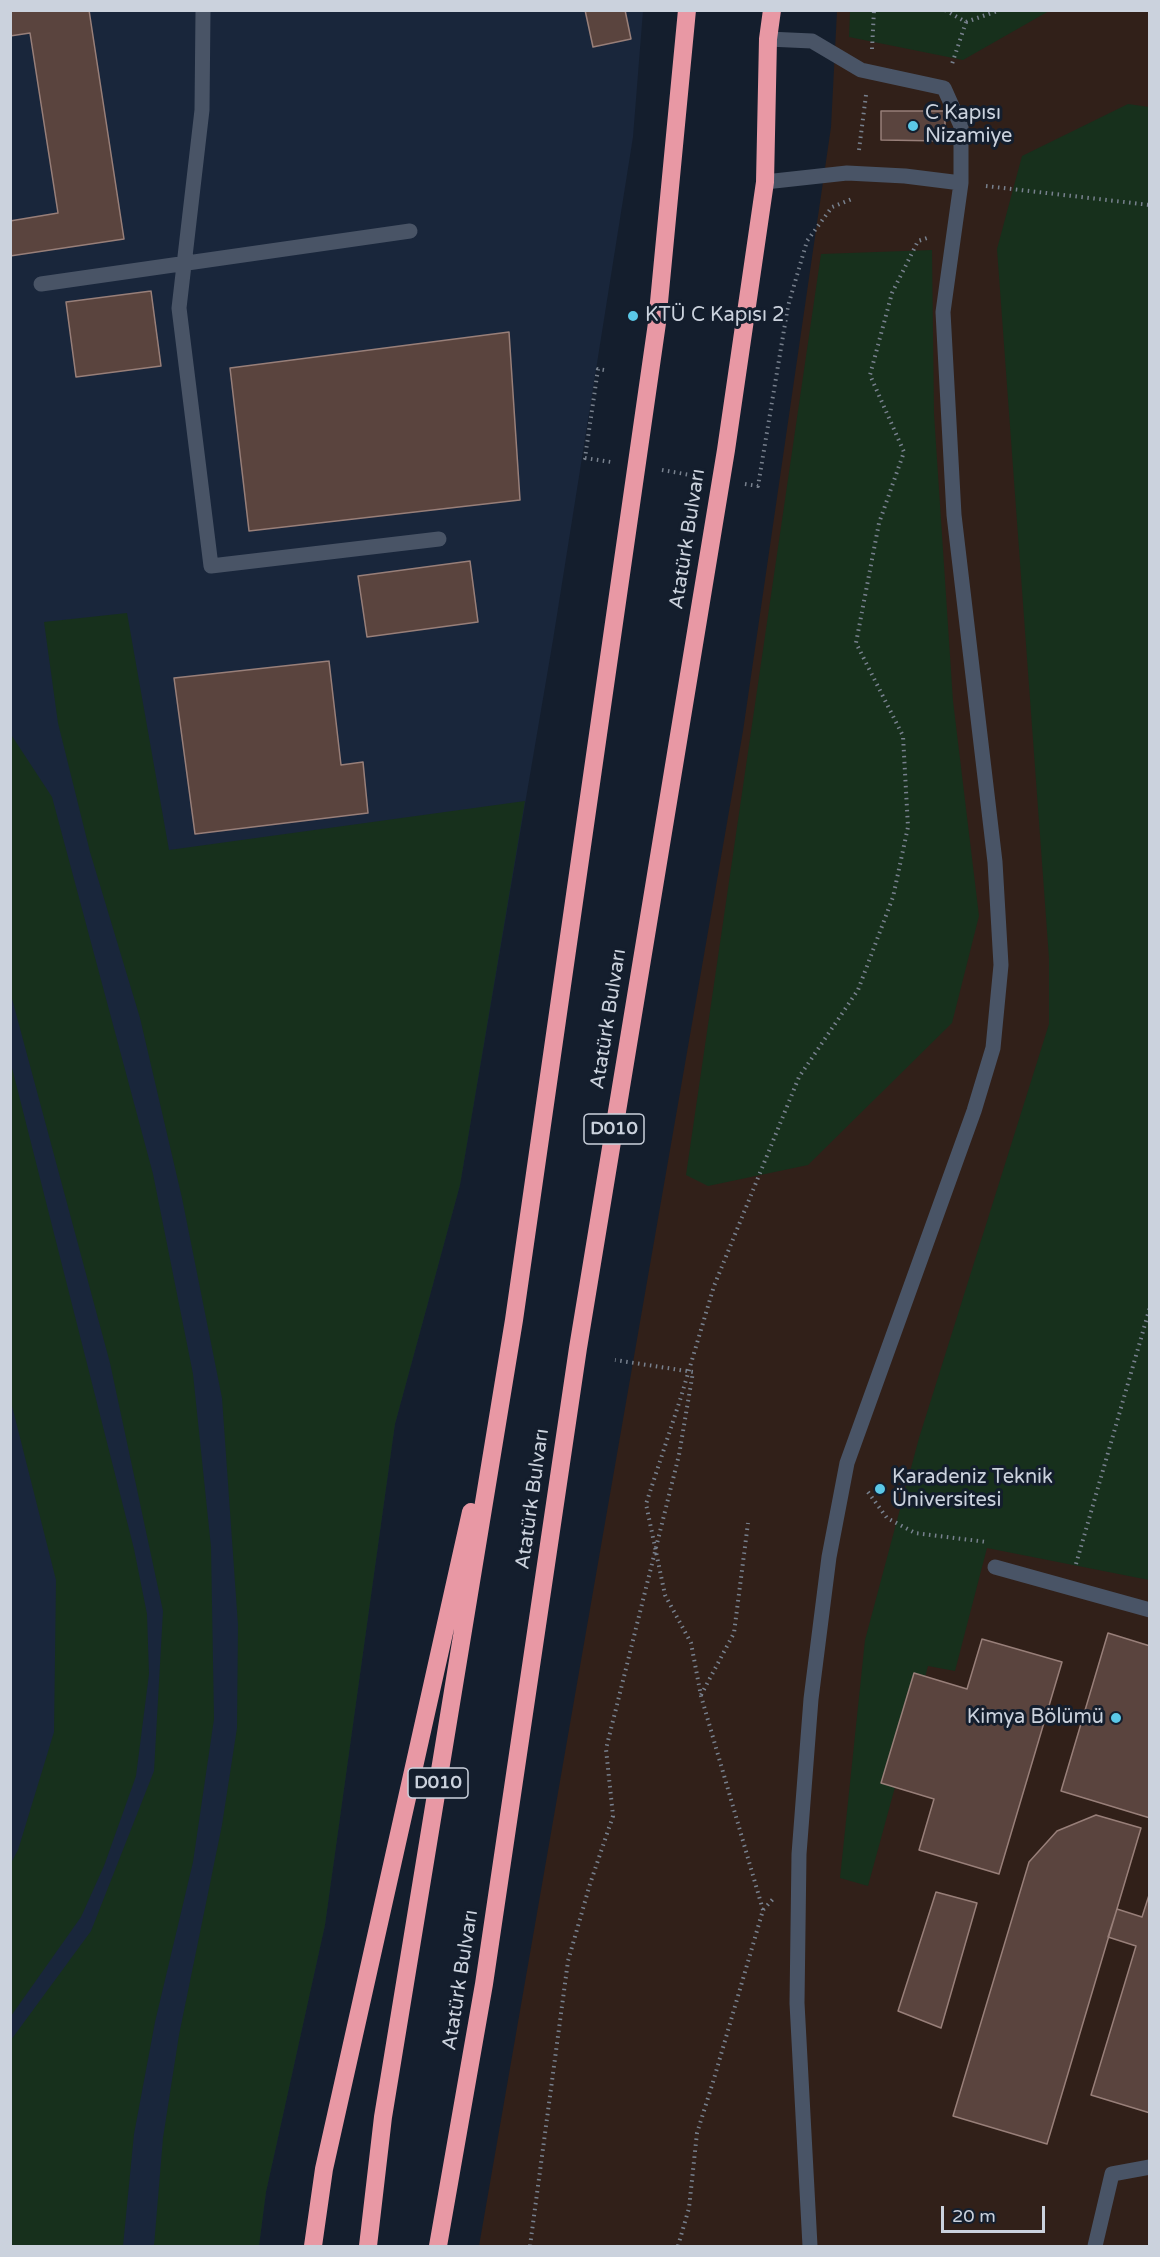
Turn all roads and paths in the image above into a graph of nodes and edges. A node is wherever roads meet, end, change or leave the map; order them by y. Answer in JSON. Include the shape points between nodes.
{"nodes":[{"id":1,"x":203,"y":10,"type":"edge"},
{"id":2,"x":687,"y":10,"type":"edge"},
{"id":3,"x":772,"y":10,"type":"edge"},
{"id":4,"x":874,"y":10,"type":"edge"},
{"id":5,"x":945,"y":10,"type":"edge"},
{"id":6,"x":1000,"y":10,"type":"edge"},
{"id":7,"x":966,"y":22,"type":"junction"},
{"id":8,"x":768,"y":39,"type":"junction"},
{"id":9,"x":870,"y":72,"type":"junction"},
{"id":10,"x":944,"y":88,"type":"junction"},
{"id":11,"x":856,"y":173,"type":"junction"},
{"id":12,"x":765,"y":182,"type":"junction"},
{"id":13,"x":961,"y":183,"type":"junction"},
{"id":14,"x":1149,"y":205,"type":"edge"},
{"id":15,"x":955,"y":228,"type":"junction"},
{"id":16,"x":410,"y":231,"type":"dead end"},
{"id":17,"x":184,"y":263,"type":"junction"},
{"id":18,"x":41,"y":284,"type":"dead end"},
{"id":19,"x":604,"y":370,"type":"dead end"},
{"id":20,"x":620,"y":463,"type":"dead end"},
{"id":21,"x":655,"y":469,"type":"dead end"},
{"id":22,"x":701,"y":477,"type":"dead end"},
{"id":23,"x":735,"y":483,"type":"dead end"},
{"id":24,"x":439,"y":539,"type":"dead end"},
{"id":25,"x":1149,"y":1307,"type":"edge"},
{"id":26,"x":514,"y":1320,"type":"junction"},
{"id":27,"x":615,"y":1360,"type":"dead end"},
{"id":28,"x":689,"y":1372,"type":"junction"},
{"id":29,"x":847,"y":1463,"type":"junction"},
{"id":30,"x":748,"y":1523,"type":"dead end"},
{"id":31,"x":995,"y":1543,"type":"dead end"},
{"id":32,"x":656,"y":1550,"type":"junction"},
{"id":33,"x":995,"y":1568,"type":"dead end"},
{"id":34,"x":1069,"y":1588,"type":"junction"},
{"id":35,"x":1149,"y":1610,"type":"edge"},
{"id":36,"x":701,"y":1696,"type":"junction"},
{"id":37,"x":799,"y":1870,"type":"junction"},
{"id":38,"x":763,"y":1910,"type":"junction"},
{"id":39,"x":1149,"y":2167,"type":"edge"},
{"id":40,"x":313,"y":2247,"type":"edge"},
{"id":41,"x":368,"y":2247,"type":"edge"},
{"id":42,"x":438,"y":2247,"type":"edge"},
{"id":43,"x":530,"y":2247,"type":"edge"},
{"id":44,"x":678,"y":2247,"type":"edge"},
{"id":45,"x":810,"y":2247,"type":"edge"},
{"id":46,"x":1095,"y":2247,"type":"edge"}],
"edges":[{"from":1,"to":17,"type":"street","via":[[202,110]]},
{"from":2,"to":26,"type":"highway","number":"D010","via":[[657,323]]},
{"from":3,"to":8,"type":"highway","name":"Atatürk Bulvarı","number":"D010"},
{"from":4,"to":9,"type":"path"},
{"from":5,"to":7,"type":"path"},
{"from":6,"to":7,"type":"path"},
{"from":7,"to":10,"type":"path"},
{"from":8,"to":9,"type":"street","via":[[812,41]]},
{"from":8,"to":12,"type":"highway","name":"Atatürk Bulvarı","number":"D010"},
{"from":9,"to":10,"type":"street"},
{"from":9,"to":11,"type":"path"},
{"from":10,"to":13,"type":"street","via":[[961,126]]},
{"from":11,"to":12,"type":"street"},
{"from":11,"to":13,"type":"street"},
{"from":11,"to":23,"type":"path","via":[[852,200],[832,207],[807,241],[788,306],[758,486]]},
{"from":12,"to":42,"type":"highway","name":"Atatürk Bulvarı","number":"D010","via":[[726,450],[578,1348],[484,1984]]},
{"from":13,"to":14,"type":"path"},
{"from":13,"to":15,"type":"street"},
{"from":15,"to":28,"type":"path","via":[[918,241],[892,293],[870,375],[904,452],[879,523],[856,643],[903,736],[908,827],[892,897],[858,990],[799,1077],[714,1286]]},
{"from":15,"to":29,"type":"street","via":[[943,312],[954,515],[995,862],[1001,965],[993,1048],[974,1111]]},
{"from":16,"to":17,"type":"street"},
{"from":17,"to":18,"type":"street"},
{"from":17,"to":24,"type":"street","via":[[179,308],[211,566]]},
{"from":19,"to":20,"type":"path","via":[[598,369],[585,458]]},
{"from":21,"to":22,"type":"path"},
{"from":25,"to":34,"type":"path"},
{"from":26,"to":40,"type":"highway","via":[[324,2169]]},
{"from":26,"to":41,"type":"highway","number":"D010","via":[[383,2117]]},
{"from":27,"to":28,"type":"path"},
{"from":28,"to":32,"type":"path","via":[[646,1504]]},
{"from":28,"to":32,"type":"path","via":[[693,1372],[680,1455]]},
{"from":29,"to":31,"type":"path","via":[[887,1518],[915,1533]]},
{"from":29,"to":37,"type":"street","via":[[829,1557],[811,1699]]},
{"from":30,"to":36,"type":"path","via":[[734,1633]]},
{"from":32,"to":36,"type":"path","via":[[665,1595],[692,1643]]},
{"from":32,"to":43,"type":"path","via":[[606,1749],[613,1816],[568,1961]]},
{"from":33,"to":34,"type":"street"},
{"from":34,"to":35,"type":"street"},
{"from":36,"to":38,"type":"path"},
{"from":37,"to":38,"type":"path"},
{"from":37,"to":45,"type":"street","via":[[797,2003]]},
{"from":38,"to":44,"type":"path","via":[[697,2133],[689,2208]]},
{"from":39,"to":46,"type":"street","via":[[1112,2174]]}]}
